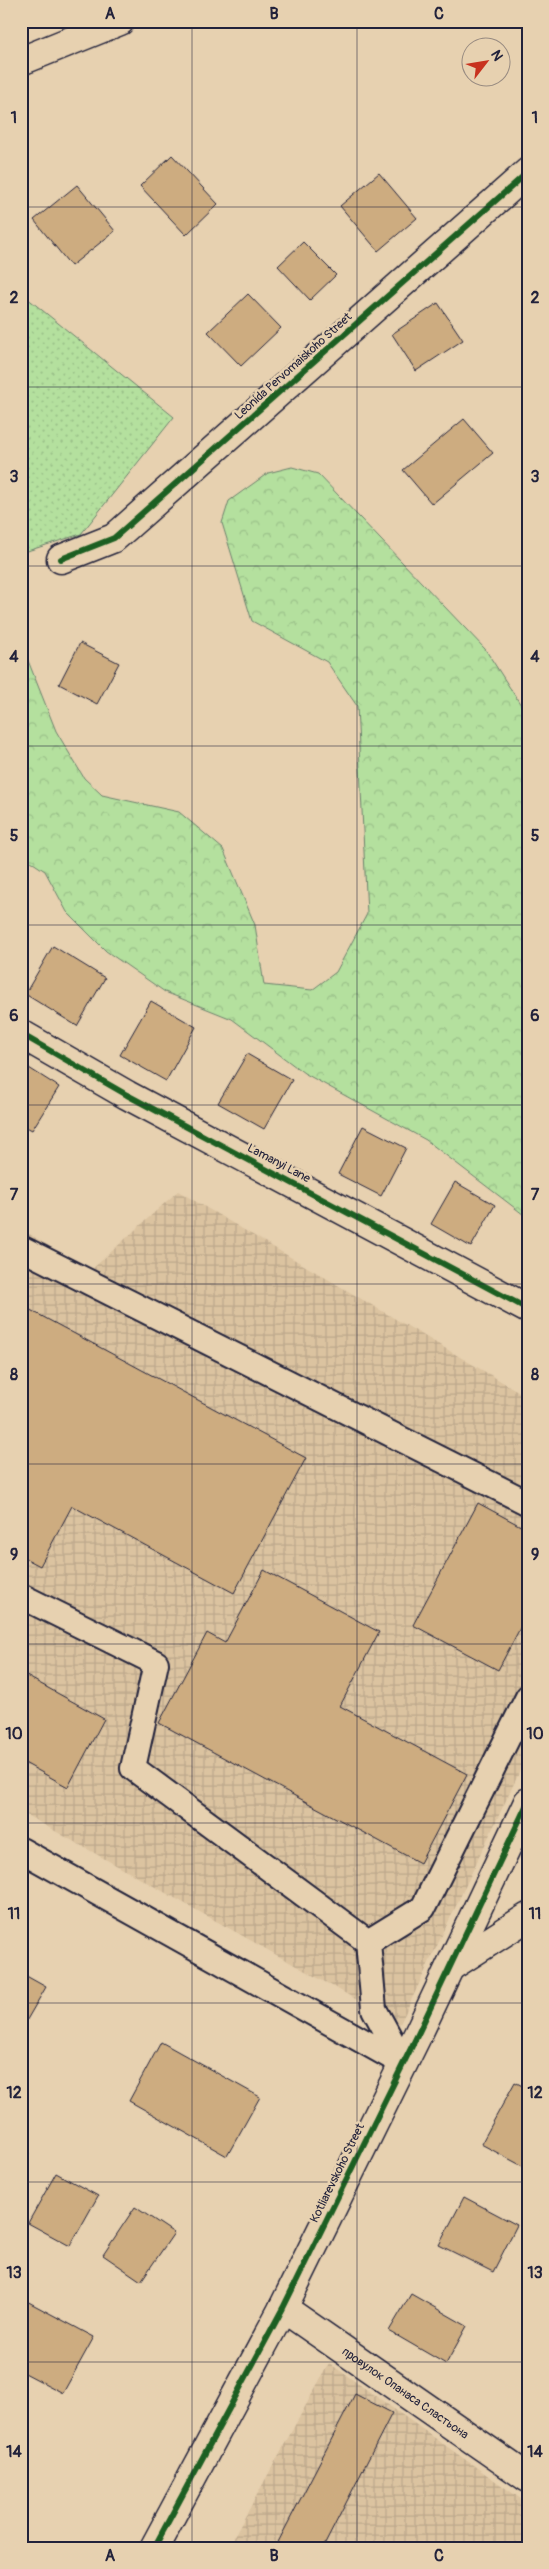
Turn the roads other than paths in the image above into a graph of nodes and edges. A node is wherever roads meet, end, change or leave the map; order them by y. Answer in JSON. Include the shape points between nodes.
{"nodes":[{"id":1,"x":120,"y":21,"type":"edge"},
{"id":2,"x":21,"y":61,"type":"edge"},
{"id":3,"x":528,"y":172,"type":"edge"},
{"id":4,"x":61,"y":559,"type":"dead end"},
{"id":5,"x":21,"y":1034,"type":"edge"},
{"id":6,"x":21,"y":1248,"type":"edge"},
{"id":7,"x":528,"y":1309,"type":"edge"},
{"id":8,"x":528,"y":1503,"type":"edge"},
{"id":9,"x":21,"y":1596,"type":"edge"},
{"id":10,"x":528,"y":1697,"type":"edge"},
{"id":11,"x":528,"y":1802,"type":"edge"},
{"id":12,"x":21,"y":1850,"type":"edge"},
{"id":13,"x":528,"y":1917,"type":"edge"},
{"id":14,"x":368,"y":1942,"type":"junction"},
{"id":15,"x":450,"y":1967,"type":"junction"},
{"id":16,"x":404,"y":2064,"type":"junction"},
{"id":17,"x":283,"y":2308,"type":"junction"},
{"id":18,"x":528,"y":2478,"type":"edge"},
{"id":19,"x":154,"y":2548,"type":"edge"}],
"edges":[{"from":1,"to":2,"type":"street"},
{"from":3,"to":4,"type":"street","name":"Leonida Pervomaiskoho Street","via":[[114,538]]},
{"from":5,"to":7,"type":"street","name":"Lamanyi Lane","via":[[127,1095]]},
{"from":6,"to":8,"type":"lane"},
{"from":9,"to":14,"type":"lane","via":[[156,1663],[134,1768]]},
{"from":10,"to":14,"type":"lane","via":[[423,1908]]},
{"from":11,"to":15,"type":"street","name":"Kotliarevskoho Street"},
{"from":12,"to":16,"type":"lane"},
{"from":13,"to":15,"type":"street"},
{"from":14,"to":16,"type":"lane","via":[[374,2009]]},
{"from":15,"to":16,"type":"street","name":"Kotliarevskoho Street"},
{"from":16,"to":17,"type":"street","name":"Kotliarevskoho Street"},
{"from":17,"to":18,"type":"street","name":"провулок Опанаса Сластьона"},
{"from":17,"to":19,"type":"street","name":"Kotliarevskoho Street"}]}
